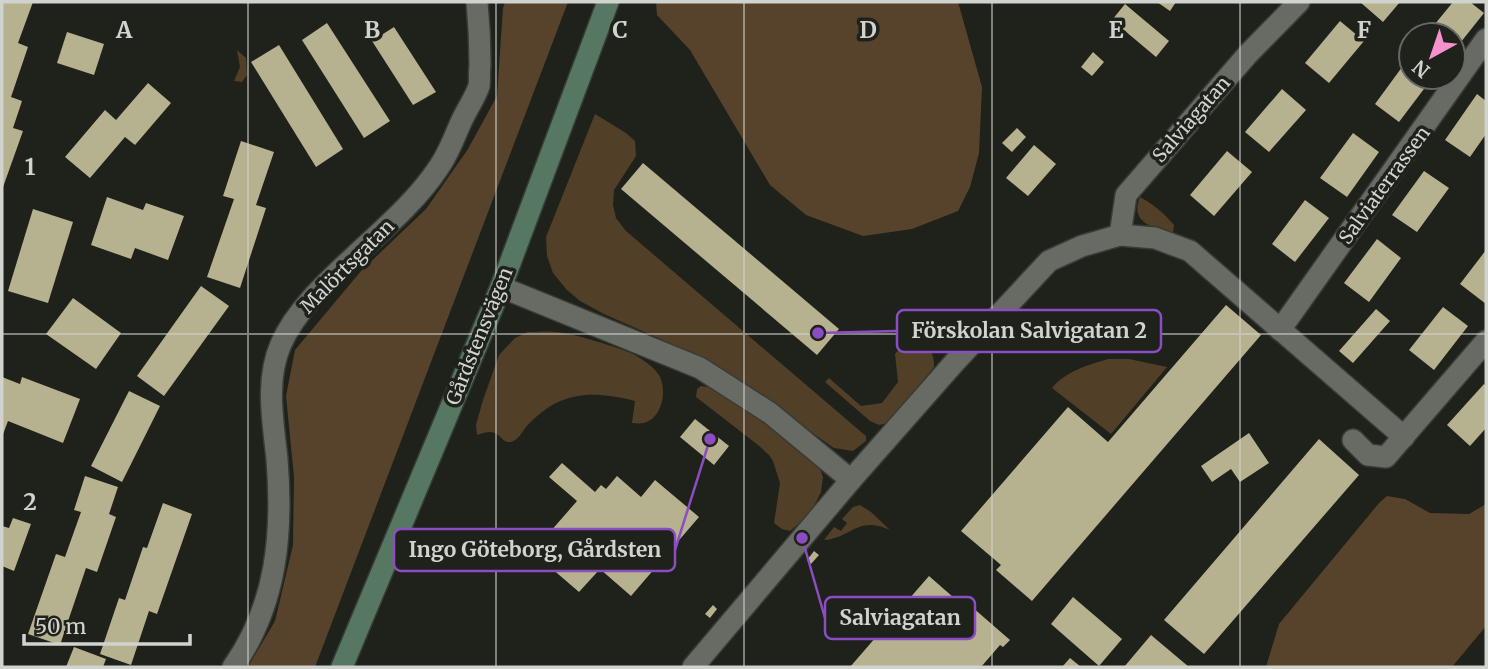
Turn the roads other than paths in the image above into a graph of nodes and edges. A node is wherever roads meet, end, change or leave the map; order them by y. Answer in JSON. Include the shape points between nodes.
{"nodes":[{"id":1,"x":477,"y":2,"type":"edge"},
{"id":2,"x":608,"y":2,"type":"edge"},
{"id":3,"x":1299,"y":2,"type":"edge"},
{"id":4,"x":1486,"y":39,"type":"edge"},
{"id":5,"x":1120,"y":235,"type":"junction"},
{"id":6,"x":501,"y":287,"type":"junction"},
{"id":7,"x":1280,"y":330,"type":"junction"},
{"id":8,"x":1486,"y":341,"type":"edge"},
{"id":9,"x":1404,"y":437,"type":"junction"},
{"id":10,"x":1353,"y":440,"type":"dead end"},
{"id":11,"x":851,"y":480,"type":"junction"},
{"id":12,"x":233,"y":667,"type":"edge"},
{"id":13,"x":342,"y":667,"type":"edge"},
{"id":14,"x":693,"y":667,"type":"edge"}],
"edges":[{"from":1,"to":12,"type":"street","name":"Malörtsgatan","via":[[479,86],[440,166],[326,284],[292,323],[280,345],[271,397],[280,522],[276,557],[264,607]]},
{"from":2,"to":6,"type":"street","name":"Gårdstensvägen"},
{"from":3,"to":5,"type":"street","name":"Salviagatan","via":[[1126,195]]},
{"from":4,"to":7,"type":"street","name":"Salviaterrassen"},
{"from":5,"to":7,"type":"street","via":[[1155,238],[1190,251]]},
{"from":5,"to":11,"type":"street","via":[[1048,261]]},
{"from":6,"to":11,"type":"street","via":[[700,368],[770,413]]},
{"from":6,"to":13,"type":"street","name":"Gårdstensvägen"},
{"from":7,"to":9,"type":"street"},
{"from":8,"to":9,"type":"street"},
{"from":9,"to":10,"type":"street","via":[[1386,457],[1368,455]]},
{"from":11,"to":14,"type":"street"}]}
